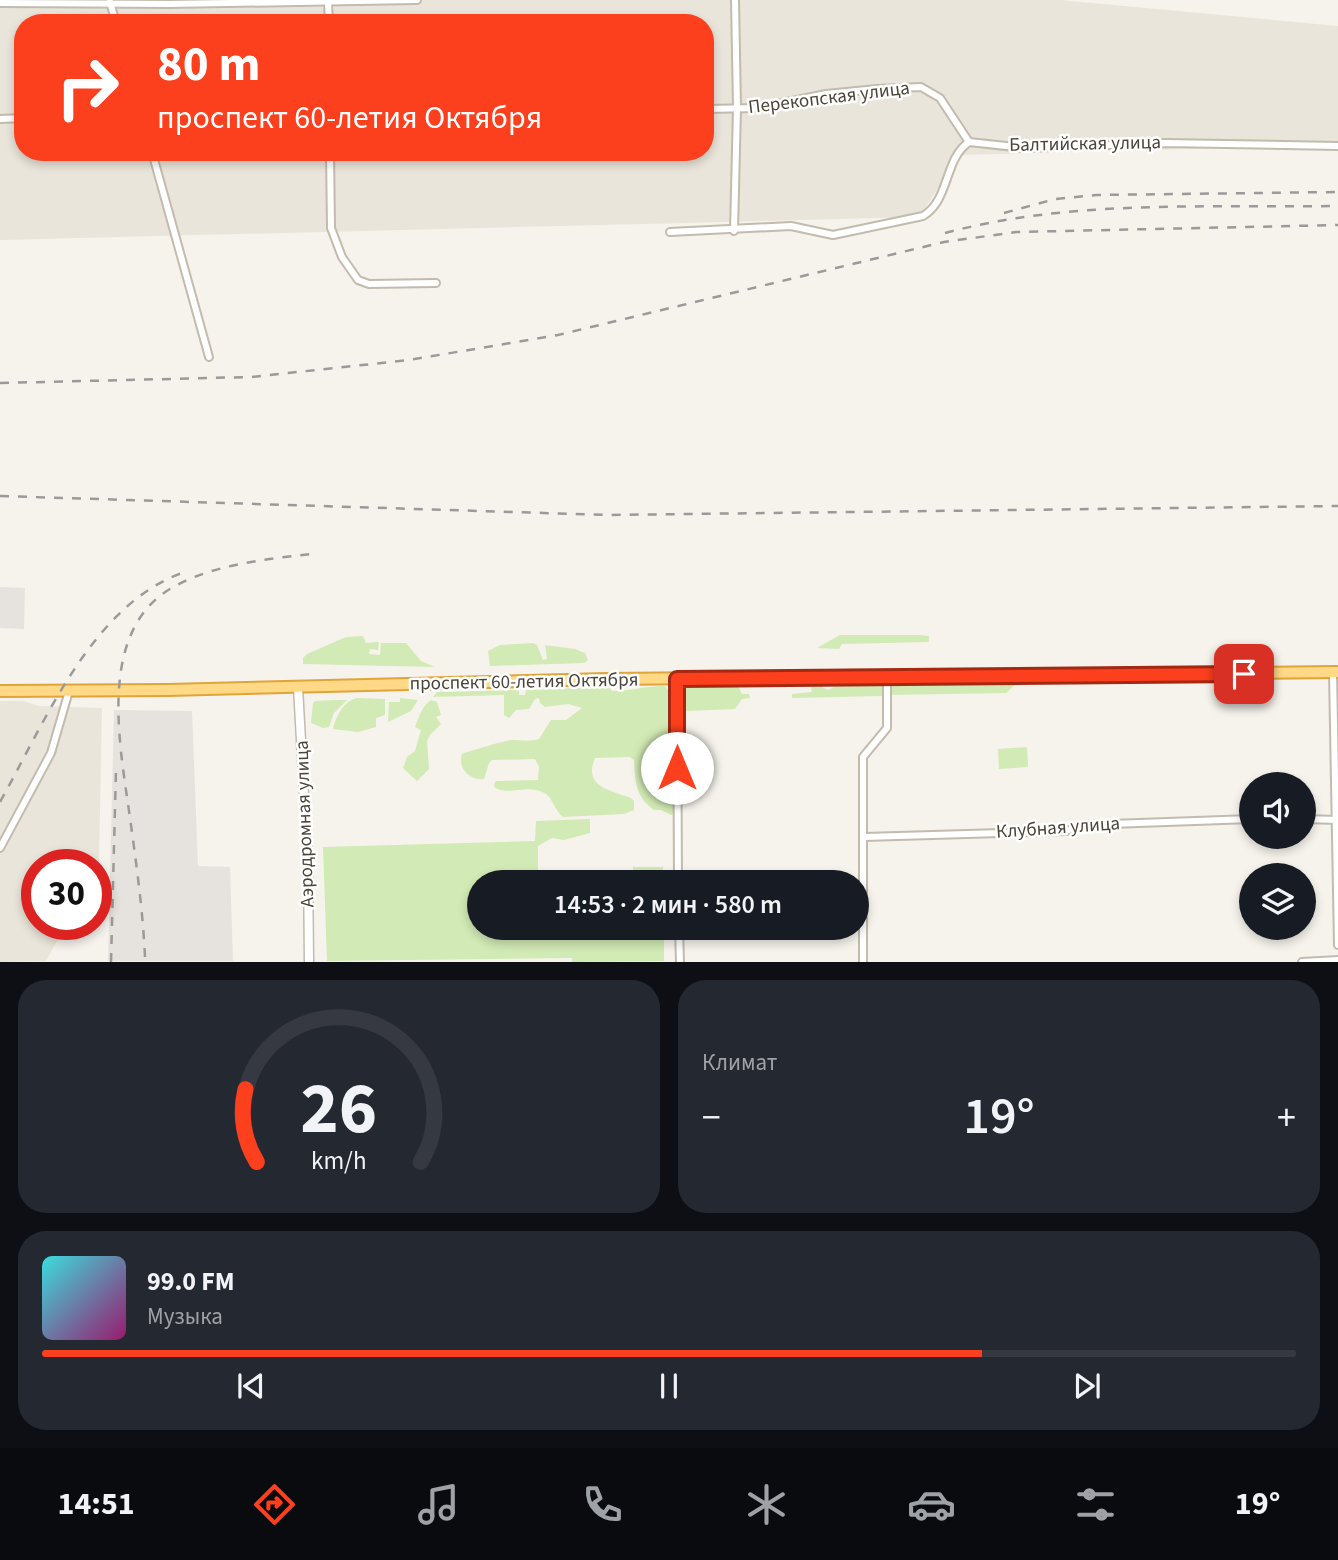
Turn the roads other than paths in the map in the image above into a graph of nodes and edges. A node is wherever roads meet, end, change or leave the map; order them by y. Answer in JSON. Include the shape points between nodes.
{"nodes":[{"id":1,"x":417,"y":0,"type":"edge"},
{"id":2,"x":735,"y":0,"type":"edge"},
{"id":3,"x":110,"y":1,"type":"edge"},
{"id":4,"x":328,"y":2,"type":"edge"},
{"id":5,"x":0,"y":3,"type":"edge"},
{"id":6,"x":737,"y":108,"type":"junction"},
{"id":7,"x":714,"y":109,"type":"edge"},
{"id":8,"x":969,"y":142,"type":"junction"},
{"id":9,"x":1338,"y":146,"type":"edge"},
{"id":10,"x":155,"y":161,"type":"edge"},
{"id":11,"x":330,"y":161,"type":"edge"},
{"id":12,"x":734,"y":231,"type":"junction"},
{"id":13,"x":670,"y":233,"type":"dead end"},
{"id":14,"x":436,"y":283,"type":"dead end"},
{"id":15,"x":209,"y":357,"type":"dead end"},
{"id":16,"x":1335,"y":672,"type":"edge"},
{"id":17,"x":887,"y":678,"type":"junction"},
{"id":18,"x":677,"y":679,"type":"junction"},
{"id":19,"x":298,"y":687,"type":"junction"},
{"id":20,"x":0,"y":688,"type":"edge"},
{"id":21,"x":69,"y":691,"type":"junction"},
{"id":22,"x":1239,"y":819,"type":"edge"},
{"id":23,"x":1316,"y":819,"type":"edge"},
{"id":24,"x":1337,"y":820,"type":"edge"},
{"id":25,"x":864,"y":837,"type":"junction"},
{"id":26,"x":0,"y":848,"type":"edge"},
{"id":27,"x":678,"y":870,"type":"edge"},
{"id":28,"x":679,"y":940,"type":"edge"},
{"id":29,"x":1338,"y":945,"type":"edge"},
{"id":30,"x":1338,"y":960,"type":"edge"},
{"id":31,"x":309,"y":961,"type":"edge"},
{"id":32,"x":680,"y":961,"type":"edge"},
{"id":33,"x":863,"y":961,"type":"edge"},
{"id":34,"x":1302,"y":961,"type":"edge"}],
"edges":[{"from":1,"to":4,"type":"street"},
{"from":2,"to":6,"type":"street"},
{"from":3,"to":4,"type":"street"},
{"from":3,"to":5,"type":"street"},
{"from":6,"to":7,"type":"street","name":"Перекопская улица"},
{"from":6,"to":8,"type":"street","name":"Перекопская улица","via":[[921,87],[940,98]]},
{"from":6,"to":12,"type":"street"},
{"from":8,"to":9,"type":"street","name":"Балтийская улица","via":[[1024,148],[1165,143]]},
{"from":8,"to":12,"type":"street","via":[[955,156],[943,190],[923,216],[843,234],[791,226]]},
{"from":10,"to":15,"type":"street"},
{"from":11,"to":14,"type":"street","via":[[331,228],[342,257],[358,280],[369,284]]},
{"from":12,"to":13,"type":"street"},
{"from":16,"to":17,"type":"highway","name":"проспект 60-летия Октября"},
{"from":16,"to":24,"type":"street"},
{"from":17,"to":18,"type":"highway","name":"проспект 60-летия Октября"},
{"from":17,"to":25,"type":"street","via":[[887,728],[863,757]]},
{"from":18,"to":19,"type":"highway","name":"проспект 60-летия Октября"},
{"from":18,"to":27,"type":"street"},
{"from":19,"to":21,"type":"highway","name":"проспект 60-летия Октября"},
{"from":19,"to":31,"type":"street","name":"Аэродромная улица"},
{"from":20,"to":21,"type":"highway","name":"проспект 60-летия Октября"},
{"from":21,"to":26,"type":"street","via":[[51,753]]},
{"from":22,"to":25,"type":"street","name":"Клубная улица"},
{"from":23,"to":24,"type":"street"},
{"from":24,"to":29,"type":"street"},
{"from":25,"to":33,"type":"street"},
{"from":28,"to":32,"type":"street"},
{"from":30,"to":34,"type":"street"}]}
